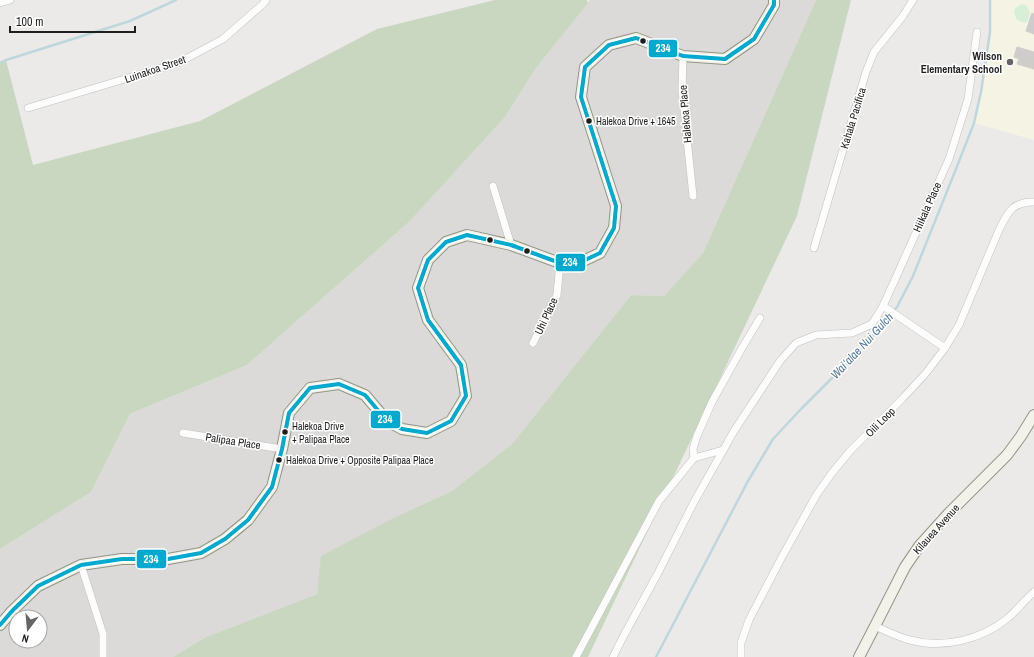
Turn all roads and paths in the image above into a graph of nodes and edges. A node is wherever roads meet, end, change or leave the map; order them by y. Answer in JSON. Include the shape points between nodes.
{"nodes":[{"id":1,"x":10,"y":0,"type":"edge"},
{"id":2,"x":266,"y":0,"type":"edge"},
{"id":3,"x":774,"y":0,"type":"edge"},
{"id":4,"x":913,"y":0,"type":"edge"},
{"id":5,"x":0,"y":3,"type":"edge"},
{"id":6,"x":977,"y":32,"type":"dead end"},
{"id":7,"x":683,"y":56,"type":"junction"},
{"id":8,"x":28,"y":108,"type":"dead end"},
{"id":9,"x":493,"y":186,"type":"dead end"},
{"id":10,"x":693,"y":196,"type":"dead end"},
{"id":11,"x":1034,"y":202,"type":"edge"},
{"id":12,"x":511,"y":245,"type":"junction"},
{"id":13,"x":814,"y":248,"type":"dead end"},
{"id":14,"x":560,"y":263,"type":"junction"},
{"id":15,"x":886,"y":308,"type":"junction"},
{"id":16,"x":760,"y":318,"type":"dead end"},
{"id":17,"x":533,"y":343,"type":"dead end"},
{"id":18,"x":945,"y":348,"type":"junction"},
{"id":19,"x":1034,"y":416,"type":"edge"},
{"id":20,"x":183,"y":433,"type":"dead end"},
{"id":21,"x":282,"y":449,"type":"junction"},
{"id":22,"x":723,"y":450,"type":"junction"},
{"id":23,"x":694,"y":458,"type":"junction"},
{"id":24,"x":81,"y":565,"type":"junction"},
{"id":25,"x":1034,"y":592,"type":"edge"},
{"id":26,"x":0,"y":625,"type":"edge"},
{"id":27,"x":875,"y":626,"type":"junction"},
{"id":28,"x":103,"y":657,"type":"edge"},
{"id":29,"x":576,"y":657,"type":"edge"},
{"id":30,"x":613,"y":657,"type":"edge"},
{"id":31,"x":741,"y":657,"type":"edge"},
{"id":32,"x":858,"y":657,"type":"edge"}],
"edges":[{"from":1,"to":5,"type":"street"},
{"from":2,"to":8,"type":"street","name":"Luinakoa Street","via":[[223,39],[178,63]]},
{"from":3,"to":7,"type":"street","via":[[774,5],[754,39],[725,59]]},
{"from":4,"to":13,"type":"street","name":"Kahala Pacifica","via":[[874,52],[866,72]]},
{"from":6,"to":15,"type":"street","name":"Hiikala Place","via":[[968,99],[949,159]]},
{"from":7,"to":10,"type":"street","name":"Halekoa Place","via":[[682,91]]},
{"from":7,"to":14,"type":"street","via":[[636,38],[609,45],[585,67],[581,97],[616,206],[614,228],[600,253],[583,261]]},
{"from":9,"to":12,"type":"street"},
{"from":11,"to":18,"type":"street","name":"Oili Loop","via":[[1018,204],[1006,217],[959,325]]},
{"from":12,"to":14,"type":"street"},
{"from":12,"to":21,"type":"street","via":[[467,235],[446,242],[428,260],[418,288],[428,320],[461,365],[466,396],[451,421],[427,433],[402,429],[387,421],[365,395],[339,384],[310,388],[289,413]]},
{"from":14,"to":17,"type":"street","name":"Uhi Place","via":[[557,295]]},
{"from":15,"to":18,"type":"street"},
{"from":15,"to":22,"type":"street","name":"Hiikala Place","via":[[872,324],[852,333],[816,335],[796,343],[780,361]]},
{"from":16,"to":23,"type":"street","via":[[712,402],[693,448]]},
{"from":18,"to":31,"type":"street","name":"Oili Loop","via":[[926,373],[850,451],[816,494],[749,620],[741,643]]},
{"from":19,"to":27,"type":"street","name":"Kilauea Avenue","via":[[1006,455],[920,545],[902,573]]},
{"from":20,"to":21,"type":"street","name":"Palipaa Place"},
{"from":21,"to":24,"type":"street","via":[[272,487],[248,520],[225,539],[201,553],[168,559],[122,559]]},
{"from":22,"to":23,"type":"street"},
{"from":22,"to":30,"type":"street","name":"Hiikala Place"},
{"from":23,"to":29,"type":"street","via":[[659,501]]},
{"from":24,"to":26,"type":"street","via":[[38,586]]},
{"from":24,"to":28,"type":"street","via":[[103,634]]},
{"from":25,"to":27,"type":"street","via":[[993,628],[959,641],[924,643],[909,640]]},
{"from":27,"to":32,"type":"street","name":"Kilauea Avenue"}]}
